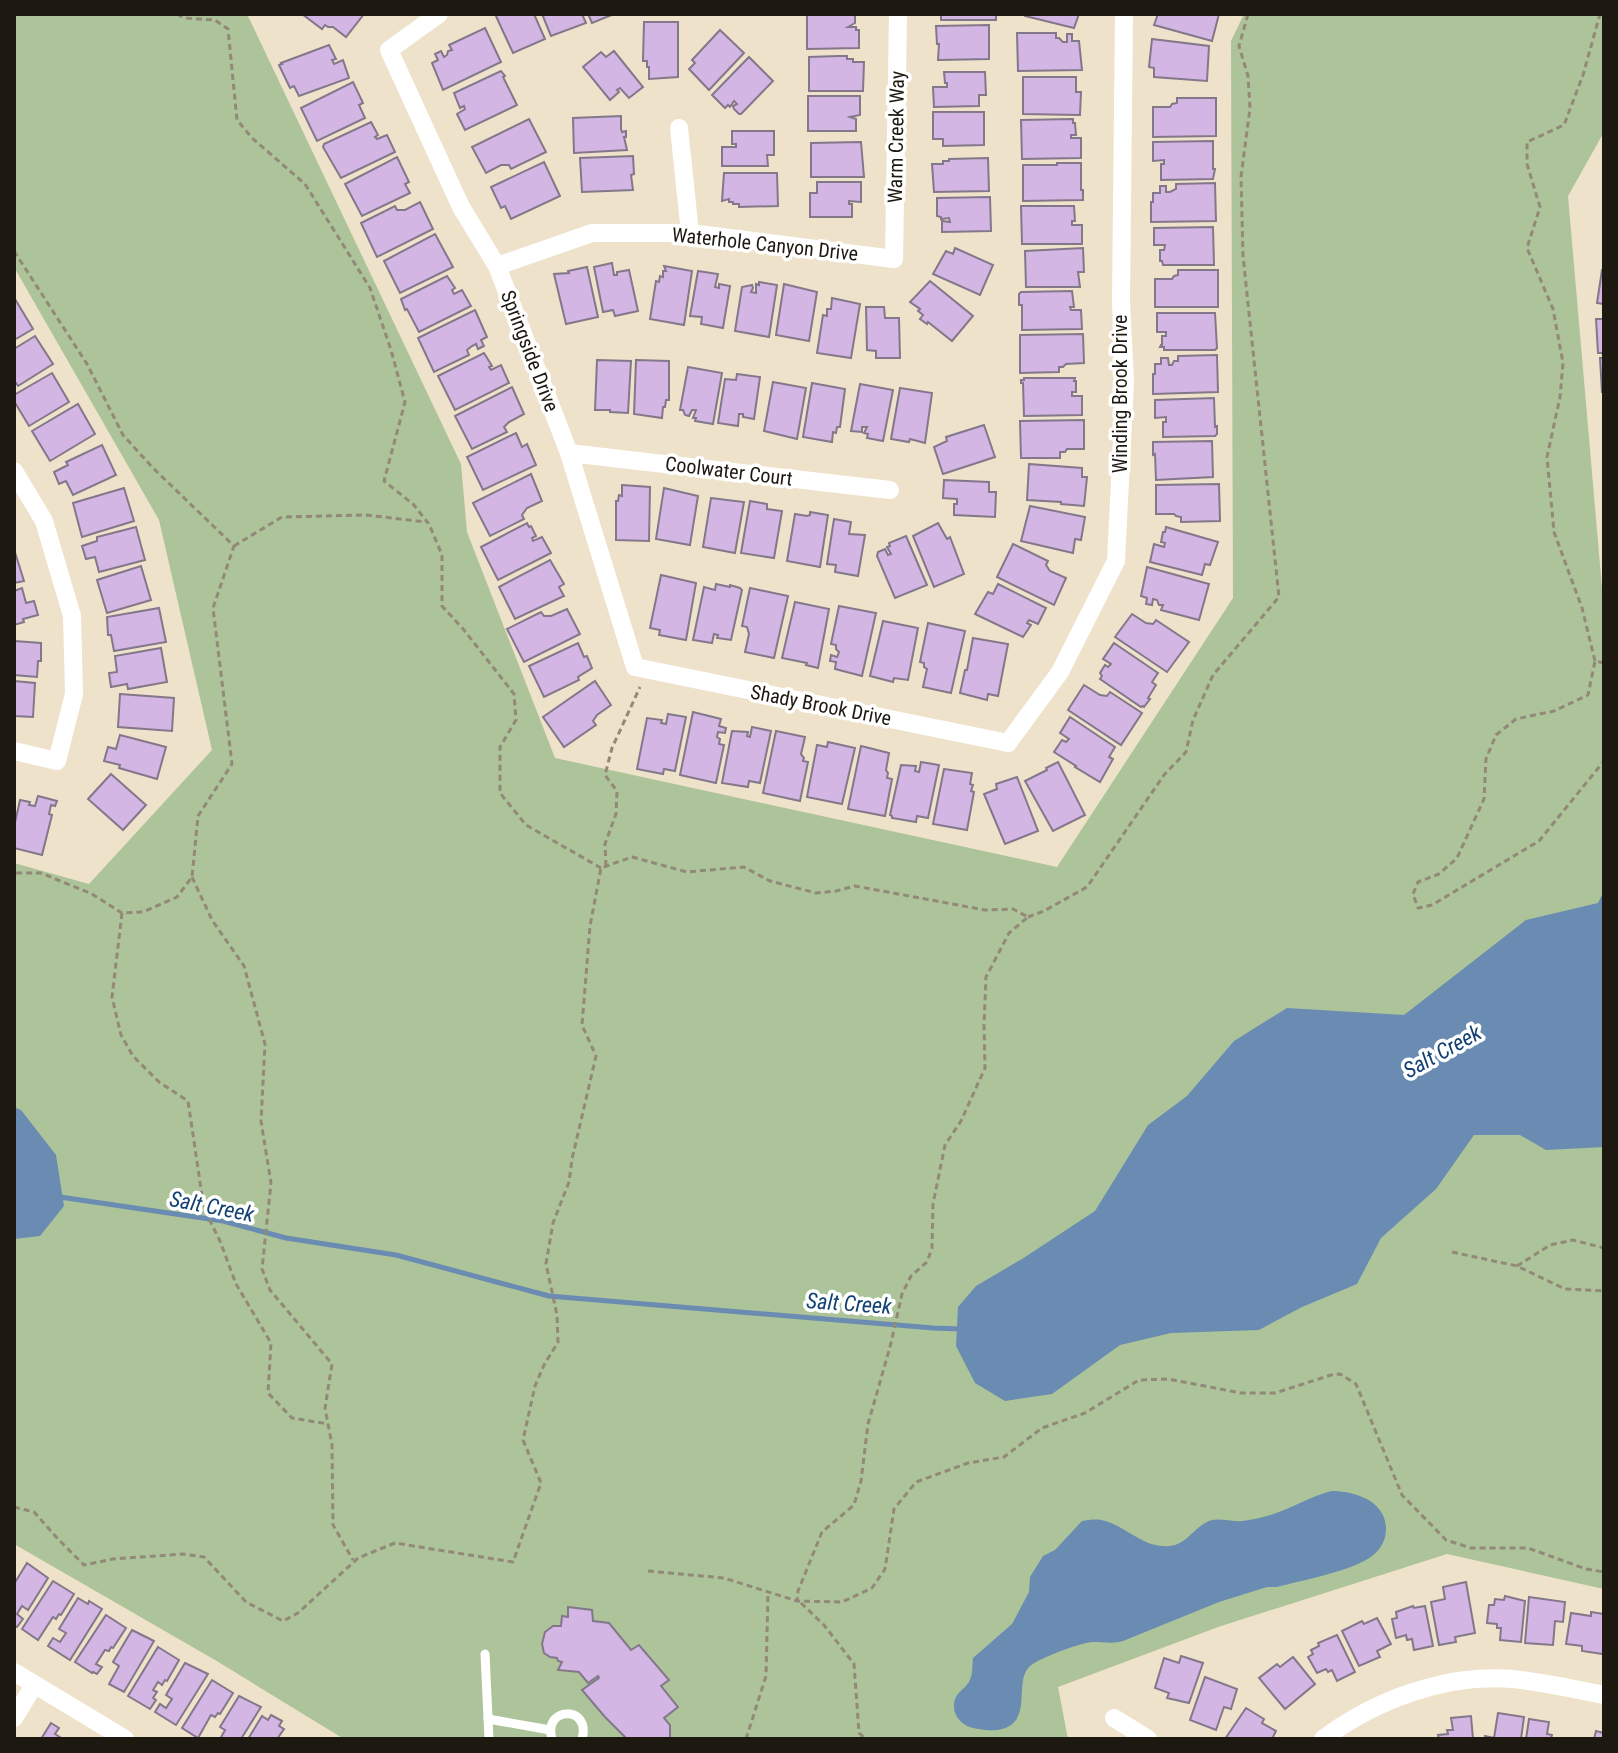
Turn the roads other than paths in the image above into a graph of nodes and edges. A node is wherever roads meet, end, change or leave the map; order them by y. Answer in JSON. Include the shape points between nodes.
{"nodes":[{"id":1,"x":439,"y":14,"type":"edge"},
{"id":2,"x":898,"y":14,"type":"edge"},
{"id":3,"x":1124,"y":14,"type":"edge"},
{"id":4,"x":679,"y":128,"type":"dead end"},
{"id":5,"x":690,"y":233,"type":"junction"},
{"id":6,"x":894,"y":259,"type":"joint"},
{"id":7,"x":497,"y":266,"type":"junction"},
{"id":8,"x":569,"y":453,"type":"junction"},
{"id":9,"x":14,"y":471,"type":"edge"},
{"id":10,"x":890,"y":490,"type":"dead end"},
{"id":11,"x":642,"y":668,"type":"joint"},
{"id":12,"x":1008,"y":743,"type":"joint"},
{"id":13,"x":14,"y":751,"type":"edge"},
{"id":14,"x":485,"y":1654,"type":"dead end"},
{"id":15,"x":14,"y":1672,"type":"edge"},
{"id":16,"x":34,"y":1685,"type":"junction"},
{"id":17,"x":1604,"y":1695,"type":"edge"},
{"id":18,"x":14,"y":1718,"type":"edge"},
{"id":19,"x":1114,"y":1718,"type":"dead end"},
{"id":20,"x":488,"y":1719,"type":"junction"},
{"id":21,"x":551,"y":1735,"type":"edge"},
{"id":22,"x":125,"y":1739,"type":"edge"},
{"id":23,"x":489,"y":1739,"type":"edge"},
{"id":24,"x":582,"y":1739,"type":"edge"},
{"id":25,"x":1148,"y":1739,"type":"edge"},
{"id":26,"x":1323,"y":1739,"type":"edge"}],
"edges":[{"from":1,"to":7,"type":"street","name":"Springside Drive","via":[[389,50],[461,207]]},
{"from":2,"to":6,"type":"street","name":"Warm Creek Way"},
{"from":3,"to":12,"type":"street","name":"Winding Brook Drive","via":[[1125,382],[1116,561],[1060,672]]},
{"from":4,"to":5,"type":"street"},
{"from":5,"to":6,"type":"street","name":"Waterhole Canyon Drive"},
{"from":5,"to":7,"type":"street","name":"Waterhole Canyon Drive","via":[[592,233]]},
{"from":7,"to":8,"type":"street","name":"Springside Drive"},
{"from":8,"to":10,"type":"street","name":"Coolwater Court"},
{"from":8,"to":11,"type":"street","name":"Springside Drive"},
{"from":9,"to":13,"type":"street","via":[[44,521],[72,616],[74,694],[57,761]]},
{"from":11,"to":12,"type":"street","name":"Shady Brook Drive"},
{"from":14,"to":20,"type":"lane"},
{"from":15,"to":16,"type":"street"},
{"from":16,"to":18,"type":"street"},
{"from":16,"to":22,"type":"street"},
{"from":17,"to":26,"type":"street","via":[[1511,1679],[1464,1681],[1380,1704]]},
{"from":19,"to":25,"type":"street"},
{"from":20,"to":21,"type":"lane"},
{"from":20,"to":23,"type":"lane"},
{"from":21,"to":24,"type":"lane","via":[[553,1720],[569,1713],[583,1723]]}]}
